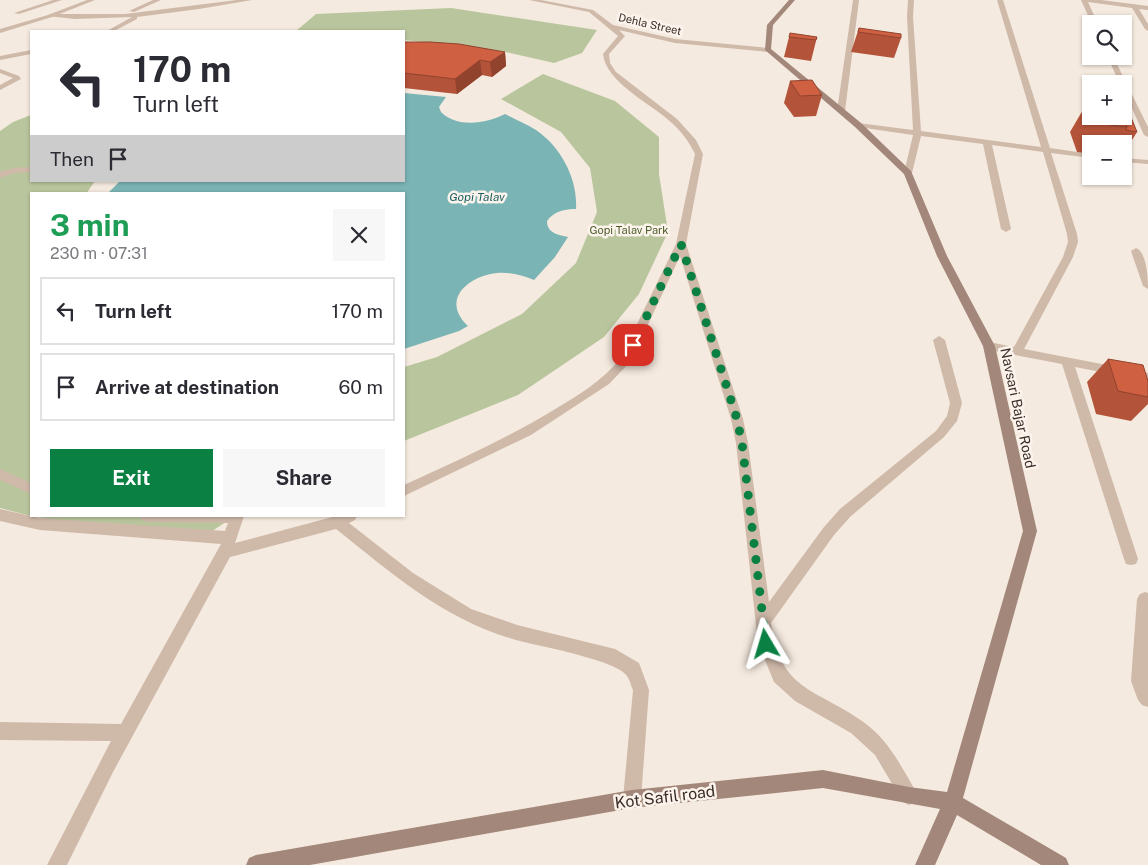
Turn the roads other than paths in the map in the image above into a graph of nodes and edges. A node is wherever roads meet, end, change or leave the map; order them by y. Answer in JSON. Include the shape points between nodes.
{"nodes":[{"id":1,"x":59,"y":0,"type":"edge"},
{"id":2,"x":92,"y":0,"type":"edge"},
{"id":3,"x":158,"y":0,"type":"edge"},
{"id":4,"x":249,"y":0,"type":"edge"},
{"id":5,"x":532,"y":0,"type":"edge"},
{"id":6,"x":792,"y":0,"type":"edge"},
{"id":7,"x":856,"y":0,"type":"edge"},
{"id":8,"x":911,"y":0,"type":"edge"},
{"id":9,"x":1000,"y":0,"type":"edge"},
{"id":10,"x":1084,"y":0,"type":"edge"},
{"id":11,"x":1088,"y":0,"type":"edge"},
{"id":12,"x":140,"y":2,"type":"dead end"},
{"id":13,"x":556,"y":2,"type":"edge"},
{"id":14,"x":149,"y":4,"type":"junction"},
{"id":15,"x":1134,"y":6,"type":"junction"},
{"id":16,"x":1148,"y":8,"type":"edge"},
{"id":17,"x":17,"y":13,"type":"dead end"},
{"id":18,"x":142,"y":15,"type":"junction"},
{"id":19,"x":1091,"y":15,"type":"edge"},
{"id":20,"x":50,"y":16,"type":"junction"},
{"id":21,"x":119,"y":17,"type":"junction"},
{"id":22,"x":612,"y":26,"type":"junction"},
{"id":23,"x":1148,"y":29,"type":"edge"},
{"id":24,"x":112,"y":30,"type":"edge"},
{"id":25,"x":0,"y":31,"type":"edge"},
{"id":26,"x":768,"y":50,"type":"junction"},
{"id":27,"x":30,"y":53,"type":"edge"},
{"id":28,"x":0,"y":58,"type":"edge"},
{"id":29,"x":0,"y":71,"type":"edge"},
{"id":30,"x":0,"y":88,"type":"edge"},
{"id":31,"x":1132,"y":101,"type":"edge"},
{"id":32,"x":841,"y":110,"type":"junction"},
{"id":33,"x":858,"y":125,"type":"junction"},
{"id":34,"x":917,"y":134,"type":"junction"},
{"id":35,"x":1148,"y":135,"type":"edge"},
{"id":36,"x":987,"y":142,"type":"junction"},
{"id":37,"x":1046,"y":150,"type":"junction"},
{"id":38,"x":1082,"y":155,"type":"edge"},
{"id":39,"x":1132,"y":161,"type":"edge"},
{"id":40,"x":1148,"y":162,"type":"edge"},
{"id":41,"x":30,"y":170,"type":"edge"},
{"id":42,"x":908,"y":173,"type":"junction"},
{"id":43,"x":0,"y":176,"type":"edge"},
{"id":44,"x":1006,"y":229,"type":"dead end"},
{"id":45,"x":681,"y":244,"type":"junction"},
{"id":46,"x":1136,"y":251,"type":"dead end"},
{"id":47,"x":1148,"y":286,"type":"edge"},
{"id":48,"x":939,"y":340,"type":"dead end"},
{"id":49,"x":989,"y":346,"type":"junction"},
{"id":50,"x":1017,"y":351,"type":"junction"},
{"id":51,"x":1067,"y":361,"type":"junction"},
{"id":52,"x":1143,"y":376,"type":"edge"},
{"id":53,"x":1144,"y":391,"type":"edge"},
{"id":54,"x":0,"y":474,"type":"edge"},
{"id":55,"x":30,"y":489,"type":"edge"},
{"id":56,"x":405,"y":491,"type":"edge"},
{"id":57,"x":0,"y":515,"type":"edge"},
{"id":58,"x":237,"y":517,"type":"edge"},
{"id":59,"x":344,"y":519,"type":"edge"},
{"id":60,"x":227,"y":545,"type":"junction"},
{"id":61,"x":1132,"y":559,"type":"dead end"},
{"id":62,"x":1145,"y":599,"type":"dead end"},
{"id":63,"x":764,"y":621,"type":"junction"},
{"id":64,"x":1148,"y":699,"type":"edge"},
{"id":65,"x":0,"y":731,"type":"edge"},
{"id":66,"x":125,"y":732,"type":"junction"},
{"id":67,"x":909,"y":796,"type":"junction"},
{"id":68,"x":632,"y":799,"type":"junction"},
{"id":69,"x":952,"y":802,"type":"junction"},
{"id":70,"x":57,"y":865,"type":"edge"},
{"id":71,"x":256,"y":865,"type":"edge"},
{"id":72,"x":925,"y":865,"type":"edge"},
{"id":73,"x":1059,"y":865,"type":"edge"}],
"edges":[{"from":1,"to":17,"type":"street"},
{"from":2,"to":20,"type":"street"},
{"from":3,"to":14,"type":"street"},
{"from":4,"to":18,"type":"street"},
{"from":5,"to":13,"type":"street","name":"Dehla Street"},
{"from":6,"to":26,"type":"main road","via":[[770,25]]},
{"from":7,"to":32,"type":"street"},
{"from":8,"to":34,"type":"street"},
{"from":9,"to":37,"type":"street"},
{"from":10,"to":19,"type":"street"},
{"from":11,"to":15,"type":"street"},
{"from":12,"to":14,"type":"street"},
{"from":13,"to":22,"type":"street","name":"Dehla Street","via":[[591,11]]},
{"from":14,"to":21,"type":"street"},
{"from":15,"to":16,"type":"street"},
{"from":15,"to":23,"type":"street"},
{"from":18,"to":21,"type":"street"},
{"from":18,"to":24,"type":"street"},
{"from":20,"to":21,"type":"street"},
{"from":20,"to":25,"type":"street"},
{"from":22,"to":26,"type":"street","name":"Dehla Street","via":[[675,42]]},
{"from":22,"to":45,"type":"street","via":[[622,36],[606,54],[607,63],[614,73],[682,128],[694,140],[699,154]]},
{"from":26,"to":32,"type":"main road","name":"Navsari Bajar Road"},
{"from":27,"to":28,"type":"street"},
{"from":29,"to":30,"type":"street","via":[[16,79]]},
{"from":31,"to":35,"type":"street"},
{"from":32,"to":33,"type":"main road","name":"Navsari Bajar Road"},
{"from":33,"to":34,"type":"street"},
{"from":33,"to":42,"type":"main road","name":"Navsari Bajar Road"},
{"from":34,"to":36,"type":"street"},
{"from":34,"to":42,"type":"street"},
{"from":36,"to":37,"type":"street"},
{"from":36,"to":44,"type":"street"},
{"from":37,"to":38,"type":"street"},
{"from":37,"to":50,"type":"street","via":[[1072,242],[1068,257]]},
{"from":39,"to":40,"type":"street"},
{"from":41,"to":43,"type":"street"},
{"from":42,"to":49,"type":"main road","name":"Navsari Bajar Road","via":[[942,256]]},
{"from":45,"to":56,"type":"street","via":[[625,361],[615,374],[536,428]]},
{"from":45,"to":63,"type":"street","via":[[737,419]]},
{"from":46,"to":47,"type":"street"},
{"from":48,"to":63,"type":"street","via":[[956,403],[953,418],[940,434],[828,531]]},
{"from":49,"to":50,"type":"street"},
{"from":49,"to":69,"type":"main road","name":"Navsari Bajar Road","via":[[1030,531]]},
{"from":50,"to":51,"type":"street"},
{"from":51,"to":52,"type":"street"},
{"from":51,"to":61,"type":"street"},
{"from":52,"to":53,"type":"street"},
{"from":54,"to":55,"type":"street"},
{"from":57,"to":60,"type":"street","via":[[40,524]]},
{"from":58,"to":60,"type":"street"},
{"from":59,"to":60,"type":"street"},
{"from":59,"to":68,"type":"street","via":[[438,599],[460,611],[486,623],[615,657],[632,669],[641,690]]},
{"from":60,"to":66,"type":"street"},
{"from":62,"to":64,"type":"street","via":[[1139,681]]},
{"from":63,"to":67,"type":"street","via":[[766,644],[780,676],[802,695],[857,728],[882,749]]},
{"from":65,"to":66,"type":"street"},
{"from":66,"to":70,"type":"street"},
{"from":67,"to":68,"type":"main road","name":"Kot Safil road","via":[[823,779]]},
{"from":67,"to":69,"type":"main road","name":"Kot Safil road"},
{"from":68,"to":71,"type":"main road","name":"Kot Safil road"},
{"from":69,"to":72,"type":"main road","name":"Navsari Bajar Road"},
{"from":69,"to":73,"type":"main road","name":"Kot Safil road"}]}
